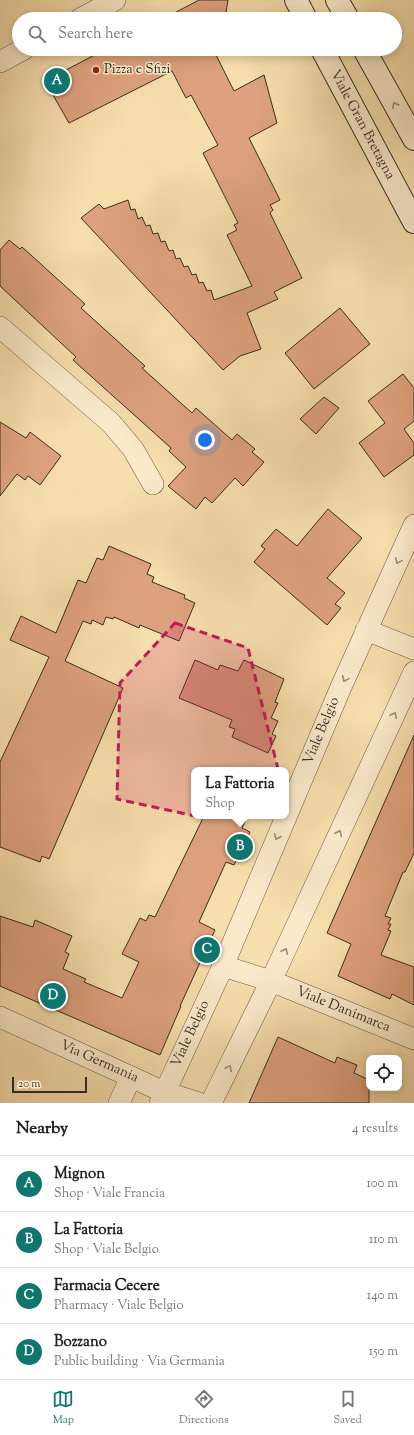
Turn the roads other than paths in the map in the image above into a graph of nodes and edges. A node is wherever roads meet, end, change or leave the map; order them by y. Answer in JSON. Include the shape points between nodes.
{"nodes":[{"id":1,"x":115,"y":0,"type":"edge"},
{"id":2,"x":296,"y":0,"type":"edge"},
{"id":3,"x":337,"y":0,"type":"edge"},
{"id":4,"x":93,"y":12,"type":"edge"},
{"id":5,"x":302,"y":12,"type":"edge"},
{"id":6,"x":344,"y":12,"type":"edge"},
{"id":7,"x":12,"y":56,"type":"edge"},
{"id":8,"x":326,"y":56,"type":"edge"},
{"id":9,"x":368,"y":56,"type":"edge"},
{"id":10,"x":0,"y":62,"type":"edge"},
{"id":11,"x":414,"y":139,"type":"edge"},
{"id":12,"x":414,"y":222,"type":"edge"},
{"id":13,"x":0,"y":327,"type":"edge"},
{"id":14,"x":153,"y":484,"type":"dead end"},
{"id":15,"x":414,"y":525,"type":"edge"},
{"id":16,"x":366,"y":630,"type":"junction"},
{"id":17,"x":414,"y":649,"type":"edge"},
{"id":18,"x":414,"y":672,"type":"edge"},
{"id":19,"x":289,"y":811,"type":"edge"},
{"id":20,"x":286,"y":819,"type":"edge"},
{"id":21,"x":223,"y":966,"type":"junction"},
{"id":22,"x":271,"y":981,"type":"junction"},
{"id":23,"x":0,"y":1017,"type":"edge"},
{"id":24,"x":414,"y":1040,"type":"edge"},
{"id":25,"x":131,"y":1077,"type":"junction"},
{"id":26,"x":162,"y":1097,"type":"edge"},
{"id":27,"x":119,"y":1103,"type":"edge"},
{"id":28,"x":199,"y":1103,"type":"edge"},
{"id":29,"x":212,"y":1103,"type":"edge"}],
"edges":[{"from":1,"to":4,"type":"street"},
{"from":2,"to":5,"type":"street"},
{"from":3,"to":6,"type":"street"},
{"from":7,"to":10,"type":"street"},
{"from":8,"to":12,"type":"street","name":"Viale Gran Bretagna"},
{"from":11,"to":9,"type":"street","one_way":true},
{"from":13,"to":14,"type":"street","via":[[111,423],[133,449]]},
{"from":15,"to":16,"type":"street","name":"Viale Belgio","one_way":true},
{"from":16,"to":17,"type":"street"},
{"from":16,"to":19,"type":"street","name":"Viale Belgio","one_way":true},
{"from":22,"to":18,"type":"street","one_way":true},
{"from":20,"to":21,"type":"street","name":"Viale Belgio","one_way":true},
{"from":21,"to":22,"type":"street"},
{"from":21,"to":26,"type":"street","name":"Viale Belgio"},
{"from":22,"to":24,"type":"street","name":"Viale Danimarca"},
{"from":29,"to":22,"type":"street","one_way":true},
{"from":23,"to":25,"type":"street","name":"Via Germania"},
{"from":25,"to":26,"type":"street","name":"Via Germania"},
{"from":25,"to":27,"type":"street"},
{"from":26,"to":28,"type":"street","name":"Via Germania"}]}
